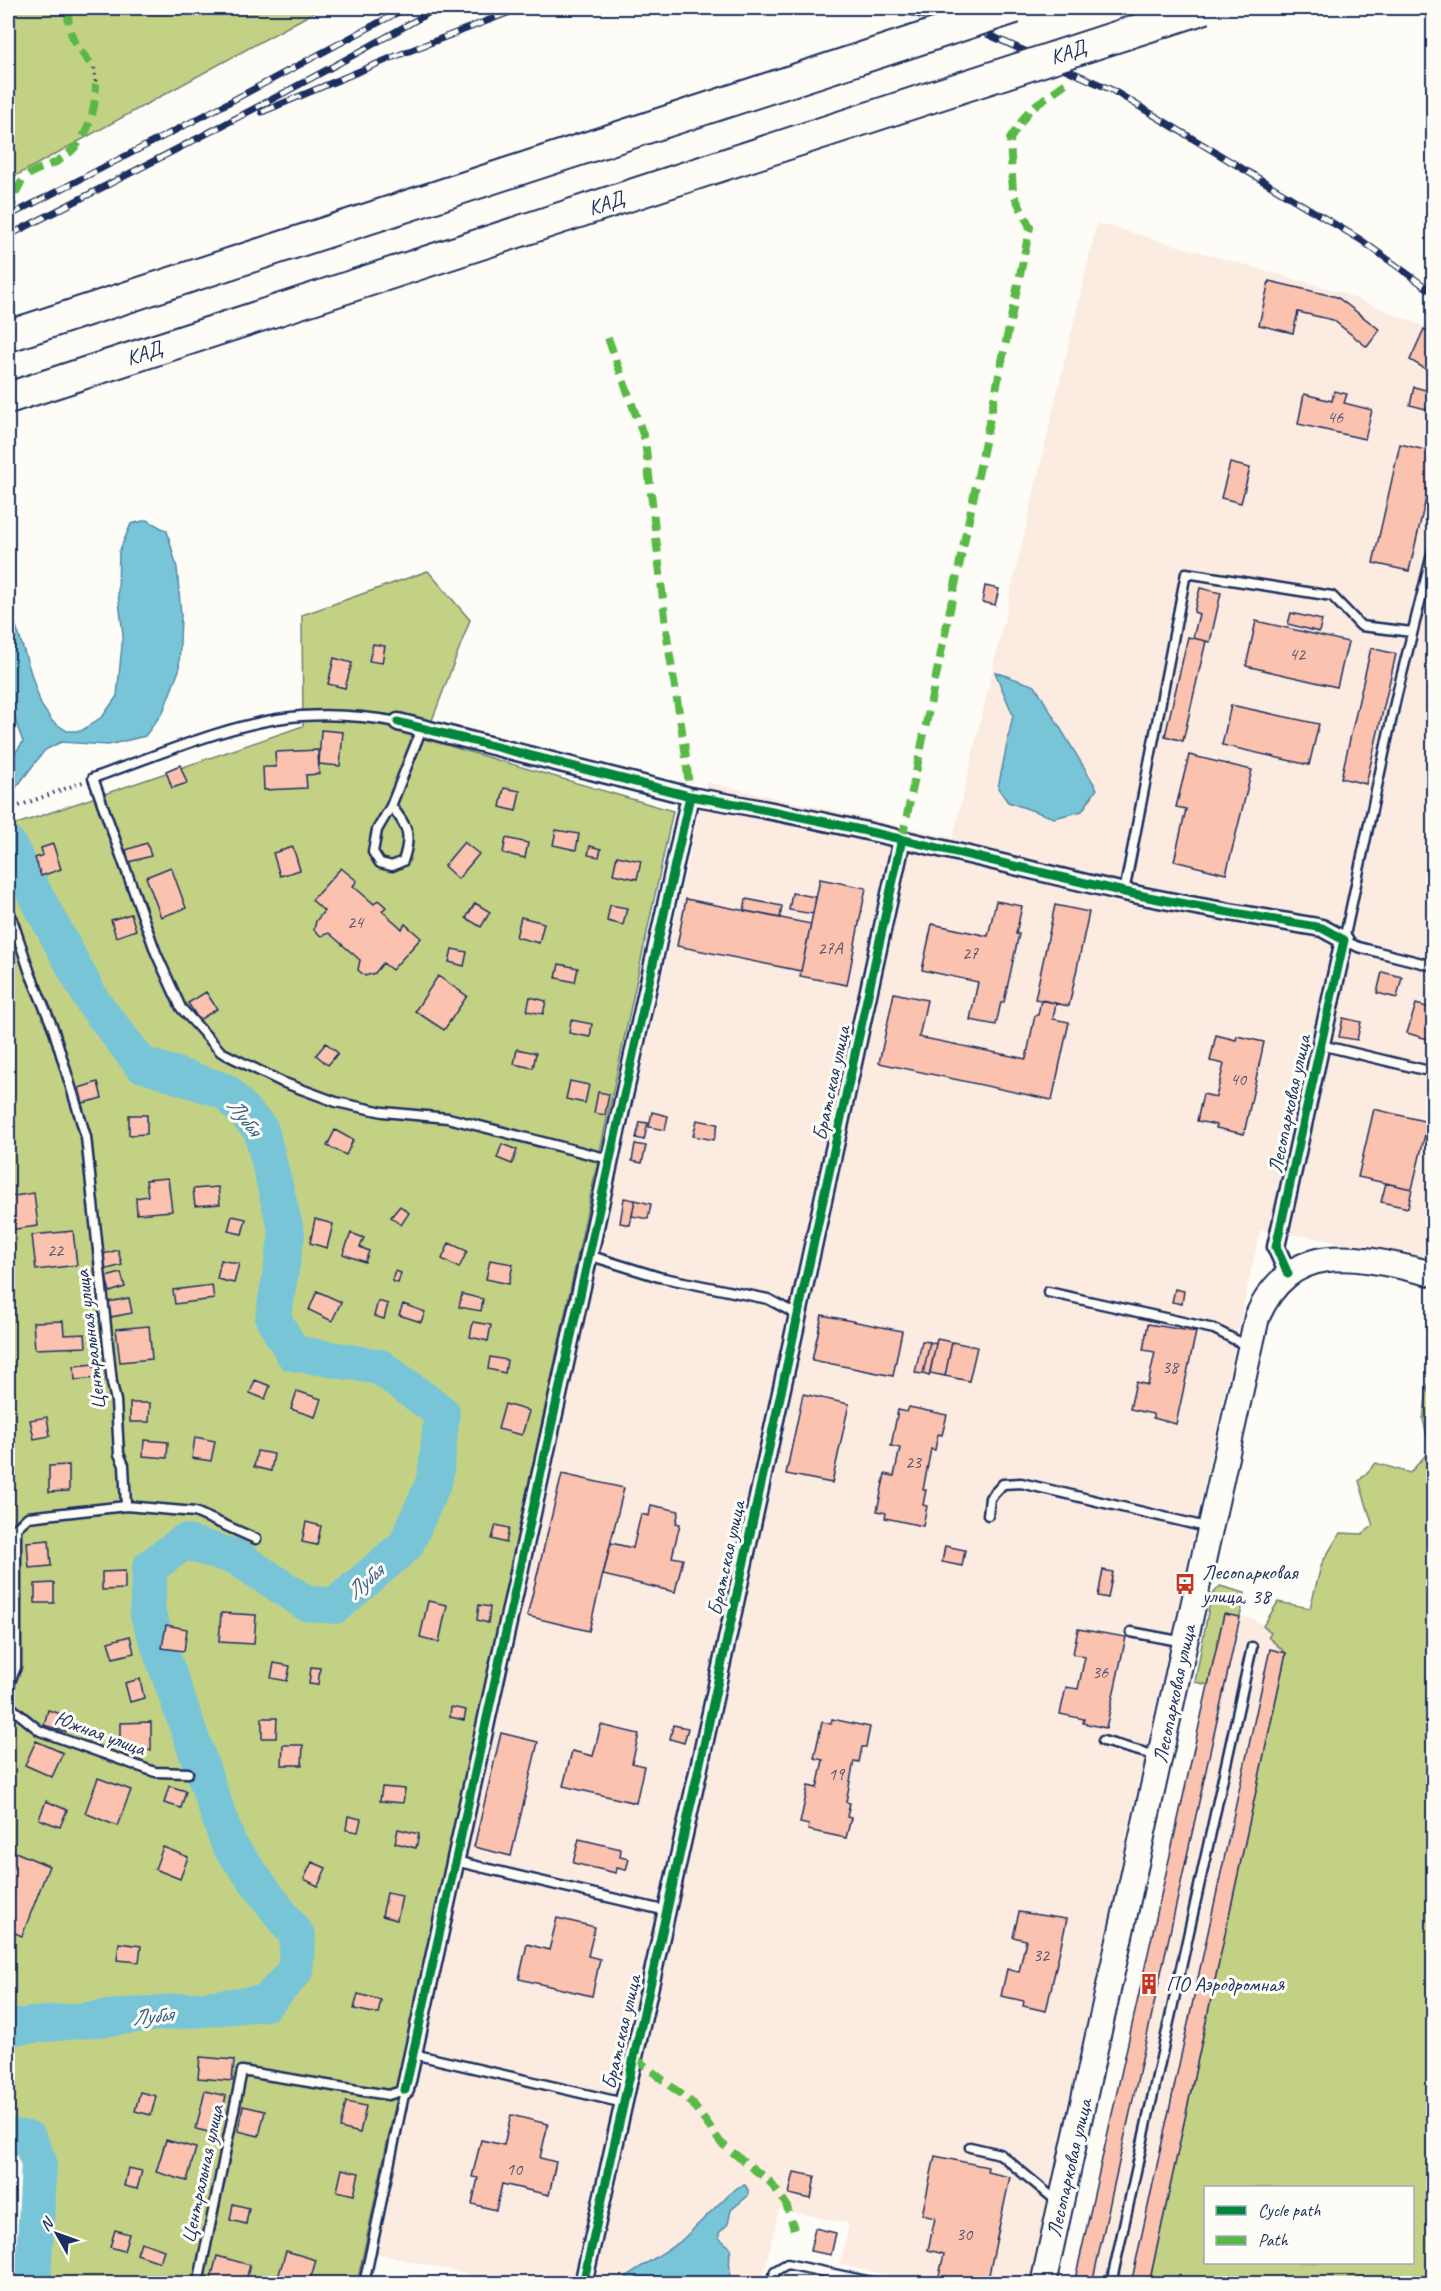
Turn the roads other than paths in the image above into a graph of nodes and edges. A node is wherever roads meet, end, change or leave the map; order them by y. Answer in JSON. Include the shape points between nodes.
{"nodes":[{"id":1,"x":1015,"y":8,"type":"edge"},
{"id":2,"x":1205,"y":8,"type":"edge"},
{"id":3,"x":8,"y":336,"type":"edge"},
{"id":4,"x":8,"y":398,"type":"edge"},
{"id":5,"x":1434,"y":546,"type":"edge"},
{"id":6,"x":1431,"y":570,"type":"edge"},
{"id":7,"x":1412,"y":632,"type":"junction"},
{"id":8,"x":398,"y":722,"type":"joint"},
{"id":9,"x":422,"y":728,"type":"junction"},
{"id":10,"x":690,"y":796,"type":"junction"},
{"id":11,"x":391,"y":806,"type":"junction"},
{"id":12,"x":902,"y":839,"type":"junction"},
{"id":13,"x":1124,"y":892,"type":"junction"},
{"id":14,"x":8,"y":907,"type":"edge"},
{"id":15,"x":1344,"y":940,"type":"junction"},
{"id":16,"x":1434,"y":966,"type":"edge"},
{"id":17,"x":1321,"y":1045,"type":"junction"},
{"id":18,"x":1433,"y":1072,"type":"edge"},
{"id":19,"x":609,"y":1159,"type":"junction"},
{"id":20,"x":588,"y":1255,"type":"junction"},
{"id":21,"x":1288,"y":1274,"type":"junction"},
{"id":22,"x":1434,"y":1274,"type":"edge"},
{"id":23,"x":1048,"y":1292,"type":"dead end"},
{"id":24,"x":799,"y":1315,"type":"junction"},
{"id":25,"x":1250,"y":1347,"type":"junction"},
{"id":26,"x":126,"y":1506,"type":"junction"},
{"id":27,"x":988,"y":1515,"type":"dead end"},
{"id":28,"x":1210,"y":1528,"type":"junction"},
{"id":29,"x":256,"y":1539,"type":"dead end"},
{"id":30,"x":1131,"y":1632,"type":"dead end"},
{"id":31,"x":1185,"y":1642,"type":"junction"},
{"id":32,"x":1252,"y":1647,"type":"dead end"},
{"id":33,"x":8,"y":1687,"type":"edge"},
{"id":34,"x":8,"y":1705,"type":"edge"},
{"id":35,"x":1102,"y":1741,"type":"dead end"},
{"id":36,"x":1160,"y":1756,"type":"junction"},
{"id":37,"x":188,"y":1773,"type":"dead end"},
{"id":38,"x":455,"y":1861,"type":"junction"},
{"id":39,"x":667,"y":1911,"type":"junction"},
{"id":40,"x":413,"y":2054,"type":"junction"},
{"id":41,"x":405,"y":2090,"type":"junction"},
{"id":42,"x":624,"y":2103,"type":"junction"},
{"id":43,"x":970,"y":2147,"type":"dead end"},
{"id":44,"x":1060,"y":2204,"type":"junction"},
{"id":45,"x":198,"y":2283,"type":"edge"},
{"id":46,"x":364,"y":2283,"type":"edge"},
{"id":47,"x":583,"y":2283,"type":"edge"},
{"id":48,"x":772,"y":2283,"type":"edge"},
{"id":49,"x":881,"y":2283,"type":"edge"},
{"id":50,"x":1043,"y":2283,"type":"edge"},
{"id":51,"x":1111,"y":2283,"type":"edge"}],
"edges":[{"from":1,"to":3,"type":"highway","bridge":true},
{"from":2,"to":4,"type":"highway","name":"КАД","bridge":true},
{"from":5,"to":6,"type":"lane"},
{"from":6,"to":7,"type":"lane"},
{"from":7,"to":13,"type":"lane","via":[[1361,626],[1332,596],[1186,573]]},
{"from":7,"to":15,"type":"lane"},
{"from":8,"to":9,"type":"street"},
{"from":8,"to":19,"type":"lane","via":[[300,716],[205,739],[93,778],[156,953],[177,999],[221,1052],[282,1082],[336,1102],[383,1112],[448,1118]]},
{"from":9,"to":10,"type":"street"},
{"from":9,"to":11,"type":"lane"},
{"from":10,"to":12,"type":"street"},
{"from":10,"to":19,"type":"street"},
{"from":11,"to":11,"type":"lane","via":[[377,830],[373,852],[380,863],[392,866],[403,861],[409,842],[404,821]]},
{"from":12,"to":13,"type":"street"},
{"from":12,"to":24,"type":"street","name":"Братская улица"},
{"from":13,"to":15,"type":"street","via":[[1322,928]]},
{"from":14,"to":26,"type":"lane","name":"Центральная улица","via":[[53,1028],[86,1137]]},
{"from":15,"to":16,"type":"lane"},
{"from":15,"to":17,"type":"street","name":"Лесопарковая улица"},
{"from":17,"to":18,"type":"lane"},
{"from":17,"to":21,"type":"street","name":"Лесопарковая улица","via":[[1276,1247]]},
{"from":19,"to":20,"type":"street"},
{"from":20,"to":24,"type":"lane","via":[[659,1277],[768,1299]]},
{"from":20,"to":38,"type":"street"},
{"from":21,"to":22,"type":"street","via":[[1306,1264],[1338,1258]]},
{"from":21,"to":25,"type":"street","name":"Лесопарковая улица","via":[[1265,1299]]},
{"from":23,"to":25,"type":"lane","via":[[1214,1329]]},
{"from":24,"to":39,"type":"street","name":"Братская улица"},
{"from":25,"to":28,"type":"street","name":"Лесопарковая улица"},
{"from":26,"to":29,"type":"lane","via":[[195,1512]]},
{"from":26,"to":33,"type":"lane","via":[[28,1516],[16,1528],[16,1667]]},
{"from":27,"to":28,"type":"lane","via":[[990,1498],[1003,1484],[1021,1483]]},
{"from":28,"to":31,"type":"street","name":"Лесопарковая улица"},
{"from":30,"to":31,"type":"lane"},
{"from":31,"to":36,"type":"street","name":"Лесопарковая улица"},
{"from":32,"to":51,"type":"lane"},
{"from":34,"to":37,"type":"lane","name":"Южная улица","via":[[40,1731],[155,1772]]},
{"from":35,"to":36,"type":"lane"},
{"from":36,"to":44,"type":"street","name":"Лесопарковая улица"},
{"from":38,"to":39,"type":"lane"},
{"from":38,"to":40,"type":"street"},
{"from":39,"to":42,"type":"street","name":"Братская улица"},
{"from":40,"to":41,"type":"street"},
{"from":40,"to":42,"type":"lane"},
{"from":41,"to":45,"type":"lane","name":"Центральная улица","via":[[388,2095],[242,2072]]},
{"from":41,"to":46,"type":"lane"},
{"from":42,"to":47,"type":"street","name":"Братская улица"},
{"from":43,"to":44,"type":"lane","via":[[1000,2154]]},
{"from":44,"to":50,"type":"street","name":"Лесопарковая улица"},
{"from":48,"to":49,"type":"lane","via":[[775,2271],[787,2264]]}]}
